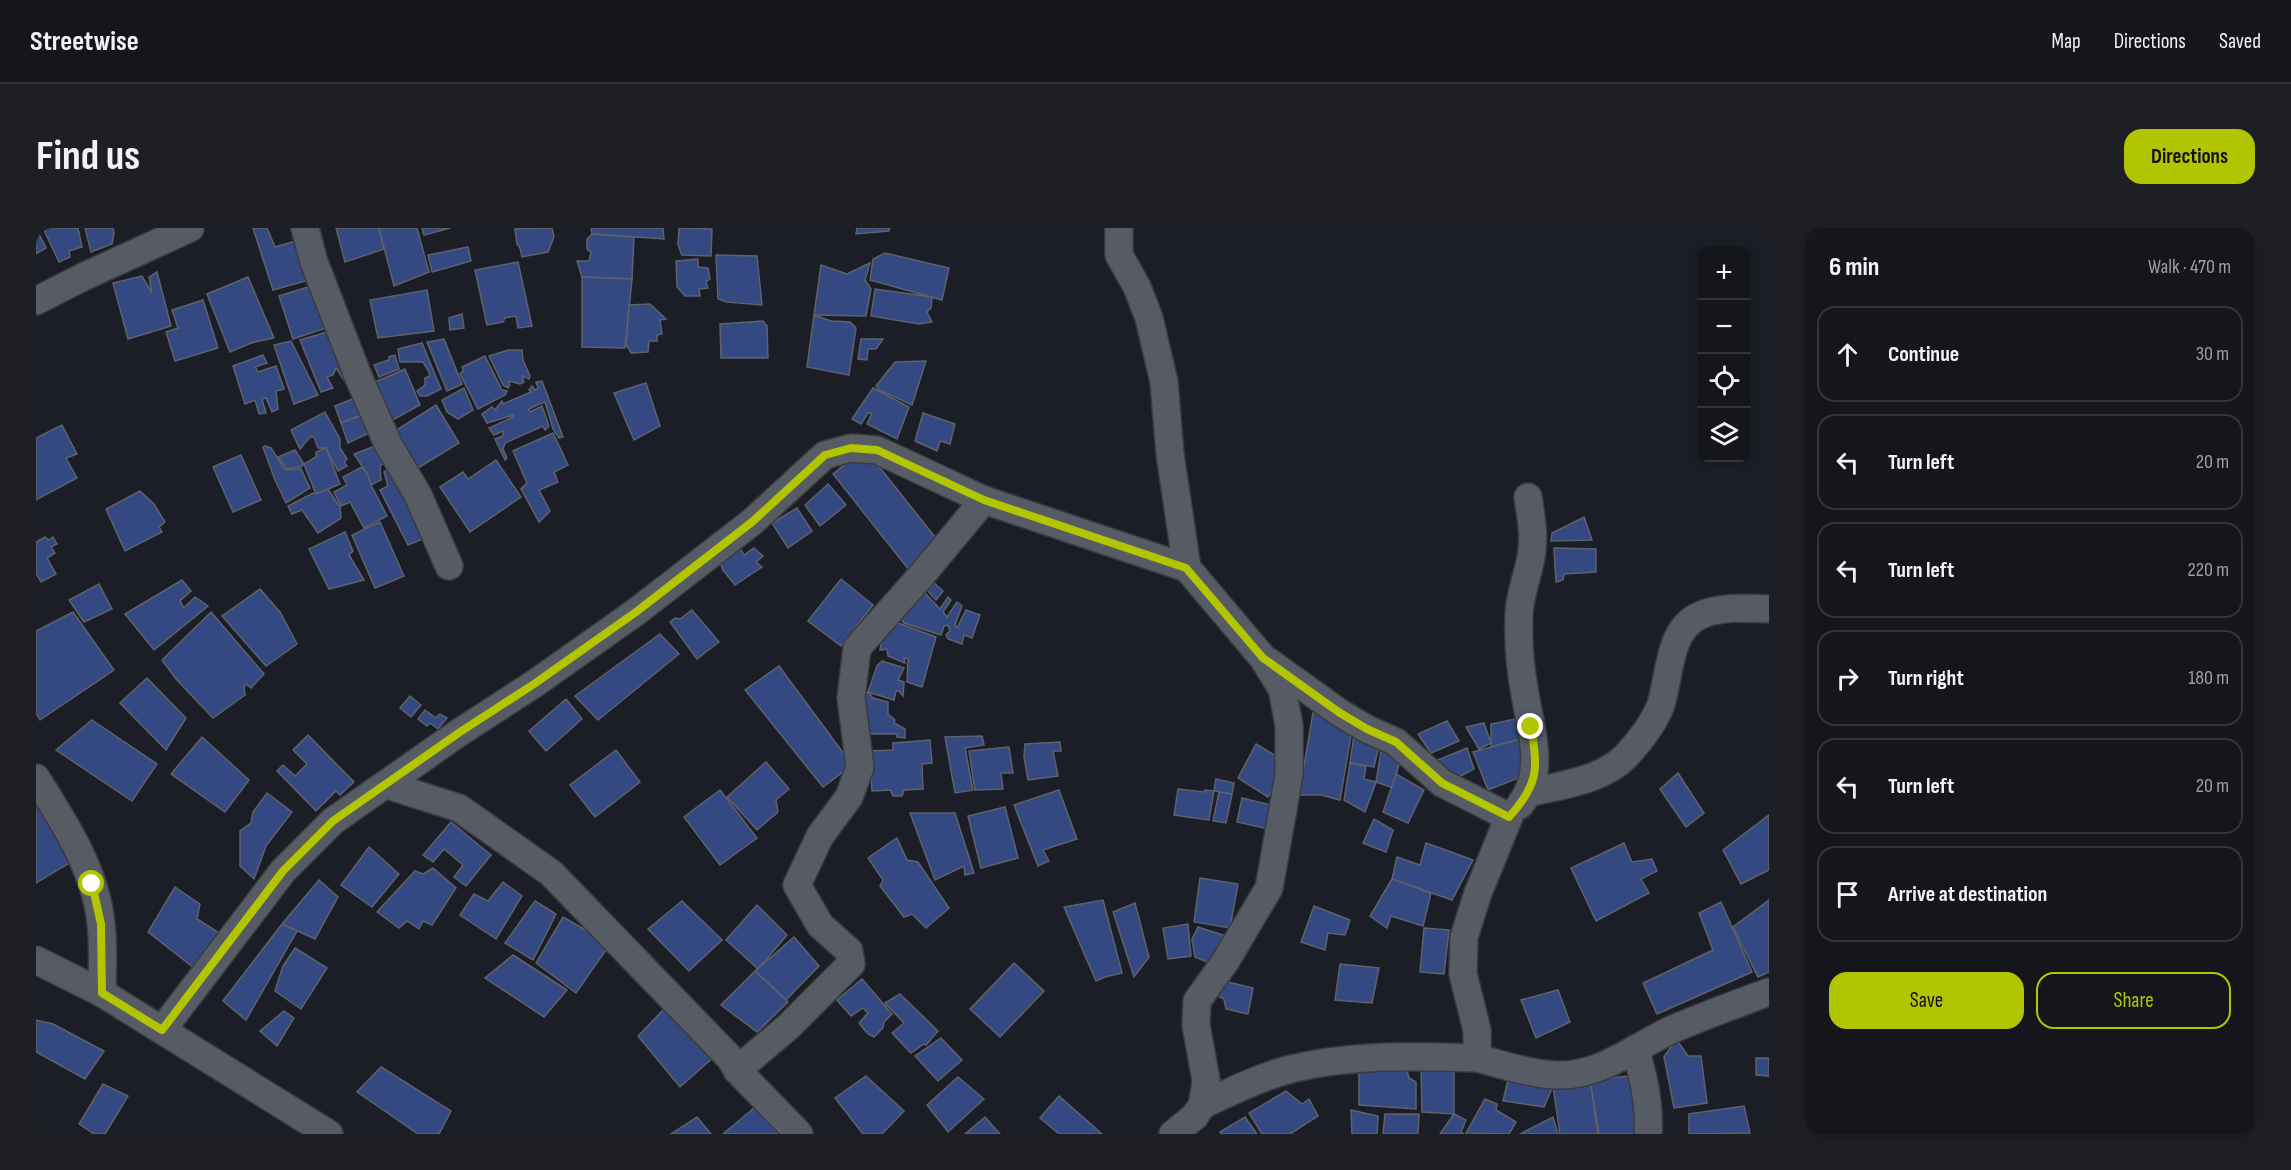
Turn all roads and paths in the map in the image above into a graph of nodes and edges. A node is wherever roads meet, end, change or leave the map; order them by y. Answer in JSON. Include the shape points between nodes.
{"nodes":[{"id":1,"x":190,"y":228,"type":"edge"},
{"id":2,"x":305,"y":228,"type":"edge"},
{"id":3,"x":1119,"y":228,"type":"edge"},
{"id":4,"x":36,"y":301,"type":"edge"},
{"id":5,"x":1528,"y":497,"type":"dead end"},
{"id":6,"x":984,"y":500,"type":"junction"},
{"id":7,"x":448,"y":566,"type":"dead end"},
{"id":8,"x":1186,"y":568,"type":"junction"},
{"id":9,"x":1769,"y":609,"type":"edge"},
{"id":10,"x":1263,"y":658,"type":"junction"},
{"id":11,"x":36,"y":778,"type":"edge"},
{"id":12,"x":387,"y":785,"type":"junction"},
{"id":13,"x":1529,"y":793,"type":"junction"},
{"id":14,"x":1509,"y":817,"type":"junction"},
{"id":15,"x":36,"y":960,"type":"edge"},
{"id":16,"x":1769,"y":992,"type":"edge"},
{"id":17,"x":102,"y":993,"type":"junction"},
{"id":18,"x":162,"y":1030,"type":"junction"},
{"id":19,"x":1635,"y":1049,"type":"junction"},
{"id":20,"x":1477,"y":1058,"type":"junction"},
{"id":21,"x":737,"y":1070,"type":"junction"},
{"id":22,"x":1202,"y":1105,"type":"junction"},
{"id":23,"x":329,"y":1134,"type":"edge"},
{"id":24,"x":799,"y":1134,"type":"edge"},
{"id":25,"x":1173,"y":1134,"type":"edge"},
{"id":26,"x":1648,"y":1134,"type":"edge"}],
"edges":[{"from":1,"to":4,"type":"street"},
{"from":2,"to":7,"type":"street","via":[[358,376],[388,444],[418,495]]},
{"from":3,"to":8,"type":"street","via":[[1119,255],[1149,318],[1160,361]]},
{"from":5,"to":13,"type":"street","via":[[1532,556],[1519,614],[1521,669],[1535,754]]},
{"from":6,"to":8,"type":"street"},
{"from":6,"to":12,"type":"street","via":[[877,450],[851,448],[825,455],[752,522],[636,612]]},
{"from":6,"to":21,"type":"street","via":[[857,648],[851,698],[860,768],[849,798],[820,836],[797,885],[820,925],[849,951],[851,964],[788,1027]]},
{"from":8,"to":10,"type":"street"},
{"from":9,"to":13,"type":"street","via":[[1714,611],[1696,617],[1675,645],[1659,709],[1624,757],[1581,780]]},
{"from":10,"to":14,"type":"street","via":[[1340,713],[1396,742],[1442,783]]},
{"from":10,"to":22,"type":"street","via":[[1282,689],[1289,725],[1289,775],[1269,888],[1225,962],[1197,1000],[1196,1025],[1206,1080]]},
{"from":11,"to":17,"type":"street","via":[[67,826],[92,884],[101,924]]},
{"from":12,"to":18,"type":"street","via":[[333,821],[283,871]]},
{"from":12,"to":21,"type":"street","via":[[459,808],[551,873],[731,1059]]},
{"from":13,"to":14,"type":"street"},
{"from":14,"to":20,"type":"street","via":[[1464,937],[1463,974],[1477,1030]]},
{"from":15,"to":17,"type":"street"},
{"from":16,"to":19,"type":"street","via":[[1671,1030]]},
{"from":17,"to":18,"type":"street"},
{"from":18,"to":23,"type":"street"},
{"from":19,"to":20,"type":"street","via":[[1576,1074],[1521,1070]]},
{"from":19,"to":26,"type":"street","via":[[1649,1108]]},
{"from":20,"to":22,"type":"street","via":[[1339,1059],[1288,1070]]},
{"from":21,"to":24,"type":"street"},
{"from":22,"to":25,"type":"street"}]}
